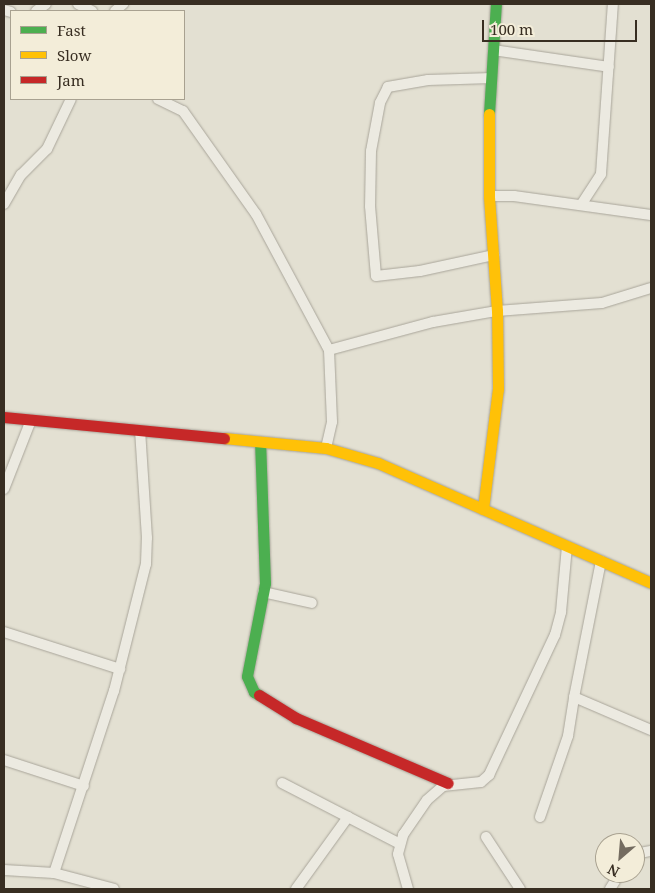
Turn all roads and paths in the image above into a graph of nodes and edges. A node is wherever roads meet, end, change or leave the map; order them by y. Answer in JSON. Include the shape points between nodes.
{"nodes":[{"id":1,"x":78,"y":4,"type":"edge"},
{"id":2,"x":496,"y":4,"type":"edge"},
{"id":3,"x":613,"y":4,"type":"edge"},
{"id":4,"x":90,"y":10,"type":"edge"},
{"id":5,"x":493,"y":50,"type":"junction"},
{"id":6,"x":609,"y":66,"type":"junction"},
{"id":7,"x":492,"y":78,"type":"junction"},
{"id":8,"x":70,"y":100,"type":"edge"},
{"id":9,"x":160,"y":100,"type":"edge"},
{"id":10,"x":489,"y":196,"type":"junction"},
{"id":11,"x":4,"y":204,"type":"edge"},
{"id":12,"x":581,"y":205,"type":"junction"},
{"id":13,"x":651,"y":215,"type":"edge"},
{"id":14,"x":494,"y":255,"type":"junction"},
{"id":15,"x":651,"y":288,"type":"edge"},
{"id":16,"x":497,"y":310,"type":"junction"},
{"id":17,"x":329,"y":350,"type":"junction"},
{"id":18,"x":4,"y":417,"type":"edge"},
{"id":19,"x":31,"y":420,"type":"junction"},
{"id":20,"x":140,"y":431,"type":"junction"},
{"id":21,"x":260,"y":442,"type":"junction"},
{"id":22,"x":326,"y":448,"type":"junction"},
{"id":23,"x":4,"y":489,"type":"edge"},
{"id":24,"x":483,"y":509,"type":"junction"},
{"id":25,"x":567,"y":546,"type":"junction"},
{"id":26,"x":601,"y":561,"type":"junction"},
{"id":27,"x":651,"y":583,"type":"edge"},
{"id":28,"x":263,"y":592,"type":"junction"},
{"id":29,"x":312,"y":603,"type":"dead end"},
{"id":30,"x":4,"y":632,"type":"edge"},
{"id":31,"x":120,"y":668,"type":"junction"},
{"id":32,"x":574,"y":697,"type":"junction"},
{"id":33,"x":651,"y":730,"type":"edge"},
{"id":34,"x":4,"y":760,"type":"edge"},
{"id":35,"x":282,"y":783,"type":"dead end"},
{"id":36,"x":448,"y":783,"type":"junction"},
{"id":37,"x":84,"y":786,"type":"junction"},
{"id":38,"x":540,"y":817,"type":"dead end"},
{"id":39,"x":348,"y":818,"type":"junction"},
{"id":40,"x":486,"y":837,"type":"dead end"},
{"id":41,"x":400,"y":844,"type":"junction"},
{"id":42,"x":4,"y":870,"type":"edge"},
{"id":43,"x":54,"y":873,"type":"junction"},
{"id":44,"x":114,"y":889,"type":"edge"},
{"id":45,"x":296,"y":889,"type":"edge"},
{"id":46,"x":408,"y":889,"type":"edge"},
{"id":47,"x":520,"y":889,"type":"edge"}],
"edges":[{"from":1,"to":4,"type":"street"},
{"from":2,"to":5,"type":"street"},
{"from":3,"to":6,"type":"street"},
{"from":5,"to":6,"type":"street"},
{"from":5,"to":7,"type":"street"},
{"from":6,"to":12,"type":"street","via":[[601,174]]},
{"from":7,"to":10,"type":"street"},
{"from":7,"to":14,"type":"street","via":[[428,80],[388,86],[380,103],[371,151],[370,206],[376,276],[420,271]]},
{"from":8,"to":11,"type":"street","via":[[47,149],[21,176]]},
{"from":9,"to":17,"type":"street","via":[[184,111],[256,214]]},
{"from":10,"to":12,"type":"street"},
{"from":10,"to":14,"type":"street"},
{"from":12,"to":13,"type":"street"},
{"from":14,"to":16,"type":"street"},
{"from":15,"to":16,"type":"street","via":[[602,303]]},
{"from":16,"to":17,"type":"street","via":[[433,322]]},
{"from":16,"to":24,"type":"street","via":[[495,431]]},
{"from":17,"to":22,"type":"street","via":[[332,422]]},
{"from":18,"to":19,"type":"street"},
{"from":19,"to":20,"type":"street"},
{"from":19,"to":23,"type":"street"},
{"from":20,"to":21,"type":"street"},
{"from":20,"to":31,"type":"street","via":[[146,564]]},
{"from":21,"to":22,"type":"street"},
{"from":21,"to":28,"type":"street"},
{"from":22,"to":24,"type":"street","via":[[378,463]]},
{"from":24,"to":25,"type":"street"},
{"from":25,"to":26,"type":"street"},
{"from":25,"to":36,"type":"street","via":[[561,612],[555,635],[497,759],[481,782]]},
{"from":26,"to":27,"type":"street"},
{"from":26,"to":32,"type":"street"},
{"from":28,"to":29,"type":"street"},
{"from":28,"to":36,"type":"street","via":[[247,676],[254,692],[296,718]]},
{"from":30,"to":31,"type":"street"},
{"from":31,"to":37,"type":"street"},
{"from":32,"to":33,"type":"street"},
{"from":32,"to":38,"type":"street","via":[[570,731]]},
{"from":34,"to":37,"type":"street"},
{"from":35,"to":39,"type":"street"},
{"from":36,"to":41,"type":"street","via":[[427,800]]},
{"from":37,"to":43,"type":"street"},
{"from":39,"to":41,"type":"street"},
{"from":39,"to":45,"type":"street"},
{"from":40,"to":47,"type":"street"},
{"from":41,"to":46,"type":"street","via":[[400,864]]},
{"from":42,"to":43,"type":"street"},
{"from":43,"to":44,"type":"street"}]}
